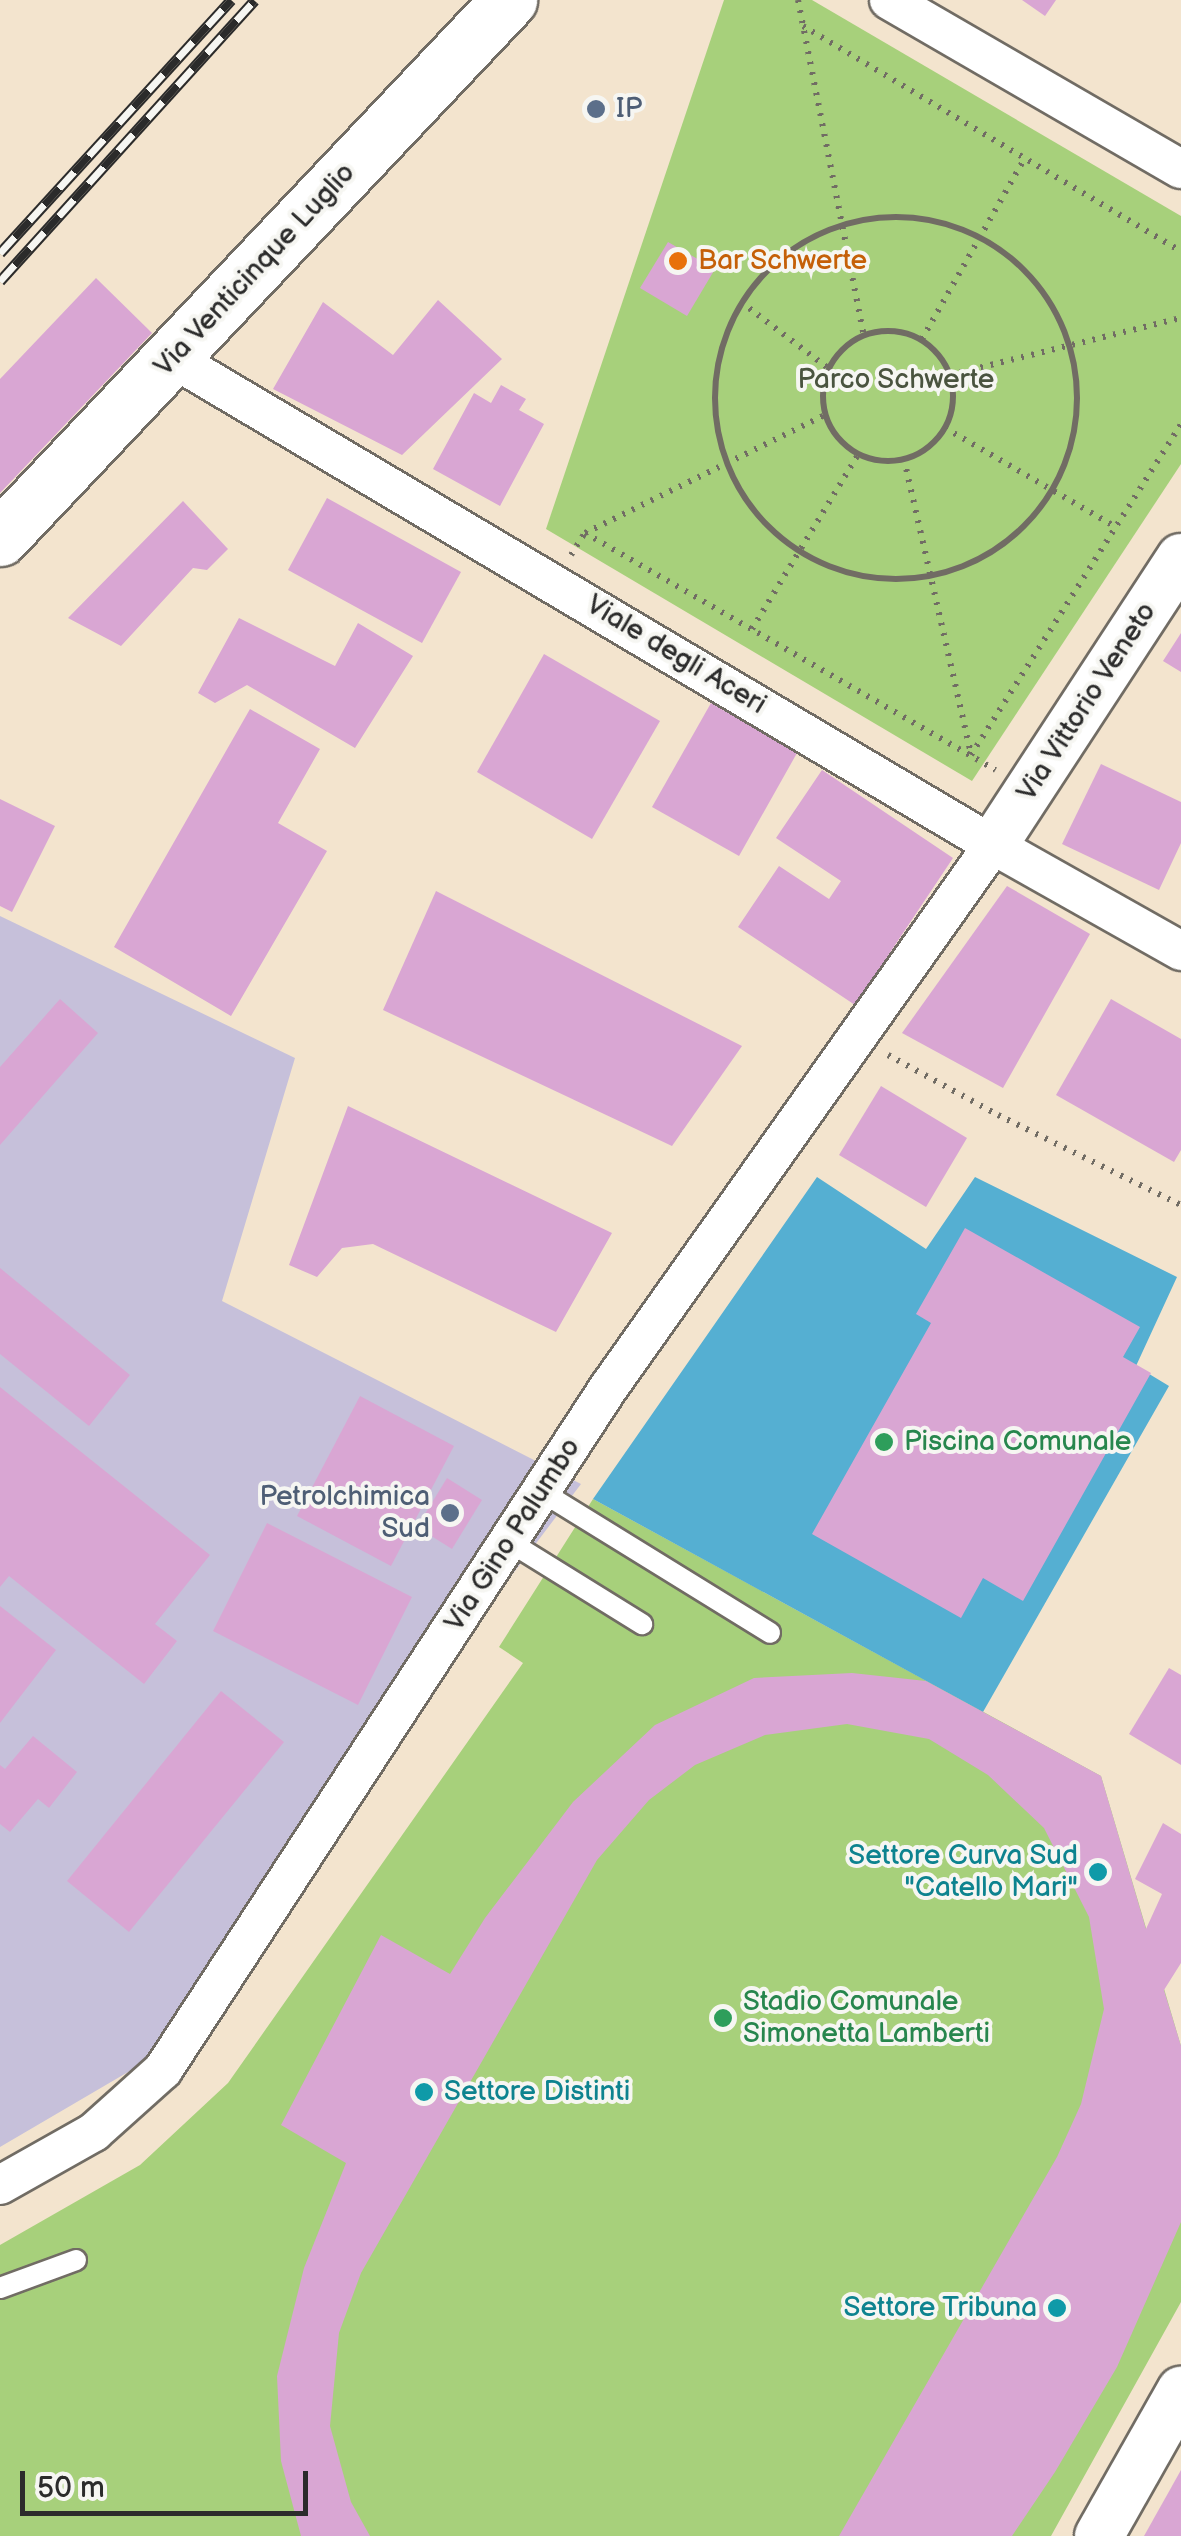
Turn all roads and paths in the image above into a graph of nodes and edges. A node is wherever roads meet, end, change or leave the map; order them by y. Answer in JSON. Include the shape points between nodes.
{"nodes":[{"id":1,"x":509,"y":0,"type":"edge"},
{"id":2,"x":798,"y":0,"type":"edge"},
{"id":3,"x":889,"y":0,"type":"edge"},
{"id":4,"x":803,"y":26,"type":"junction"},
{"id":5,"x":1025,"y":158,"type":"junction"},
{"id":6,"x":1181,"y":169,"type":"edge"},
{"id":7,"x":842,"y":224,"type":"junction"},
{"id":8,"x":980,"y":237,"type":"junction"},
{"id":9,"x":1181,"y":251,"type":"edge"},
{"id":10,"x":741,"y":302,"type":"junction"},
{"id":11,"x":1181,"y":318,"type":"edge"},
{"id":12,"x":864,"y":334,"type":"junction"},
{"id":13,"x":922,"y":339,"type":"junction"},
{"id":14,"x":1070,"y":345,"type":"junction"},
{"id":15,"x":172,"y":358,"type":"junction"},
{"id":16,"x":828,"y":368,"type":"junction"},
{"id":17,"x":950,"y":375,"type":"junction"},
{"id":18,"x":825,"y":415,"type":"junction"},
{"id":19,"x":1181,"y":424,"type":"edge"},
{"id":20,"x":946,"y":428,"type":"junction"},
{"id":21,"x":858,"y":454,"type":"junction"},
{"id":22,"x":904,"y":460,"type":"junction"},
{"id":23,"x":726,"y":464,"type":"junction"},
{"id":24,"x":1052,"y":490,"type":"junction"},
{"id":25,"x":1116,"y":527,"type":"junction"},
{"id":26,"x":585,"y":533,"type":"junction"},
{"id":27,"x":0,"y":538,"type":"edge"},
{"id":28,"x":799,"y":552,"type":"junction"},
{"id":29,"x":1181,"y":558,"type":"edge"},
{"id":30,"x":930,"y":577,"type":"junction"},
{"id":31,"x":552,"y":580,"type":"junction"},
{"id":32,"x":752,"y":629,"type":"junction"},
{"id":33,"x":972,"y":756,"type":"junction"},
{"id":34,"x":1030,"y":790,"type":"junction"},
{"id":35,"x":993,"y":845,"type":"junction"},
{"id":36,"x":1181,"y":952,"type":"edge"},
{"id":37,"x":854,"y":1036,"type":"junction"},
{"id":38,"x":1181,"y":1205,"type":"edge"},
{"id":39,"x":542,"y":1492,"type":"junction"},
{"id":40,"x":508,"y":1541,"type":"junction"},
{"id":41,"x":642,"y":1624,"type":"dead end"},
{"id":42,"x":770,"y":1633,"type":"dead end"},
{"id":43,"x":0,"y":2185,"type":"edge"},
{"id":44,"x":76,"y":2260,"type":"dead end"},
{"id":45,"x":0,"y":2288,"type":"edge"},
{"id":46,"x":1181,"y":2393,"type":"edge"},
{"id":47,"x":1099,"y":2536,"type":"edge"}],
"edges":[{"from":1,"to":15,"type":"main road","name":"Via Venticinque Luglio"},
{"from":2,"to":4,"type":"path"},
{"from":3,"to":6,"type":"street"},
{"from":4,"to":5,"type":"path"},
{"from":4,"to":7,"type":"path"},
{"from":5,"to":8,"type":"path"},
{"from":5,"to":9,"type":"path"},
{"from":7,"to":8,"type":"path","via":[[912,217]]},
{"from":7,"to":10,"type":"path","via":[[784,254]]},
{"from":7,"to":12,"type":"path"},
{"from":8,"to":13,"type":"path"},
{"from":8,"to":14,"type":"path","via":[[1036,282]]},
{"from":10,"to":16,"type":"path"},
{"from":10,"to":23,"type":"path","via":[[720,353],[714,409]]},
{"from":11,"to":14,"type":"path"},
{"from":12,"to":13,"type":"path","via":[[893,331]]},
{"from":12,"to":16,"type":"path"},
{"from":13,"to":17,"type":"path"},
{"from":14,"to":17,"type":"path"},
{"from":14,"to":24,"type":"path","via":[[1076,420]]},
{"from":15,"to":27,"type":"main road","name":"Via Venticinque Luglio"},
{"from":15,"to":31,"type":"street","name":"Viale degli Aceri"},
{"from":16,"to":18,"type":"path"},
{"from":17,"to":20,"type":"path"},
{"from":18,"to":21,"type":"path"},
{"from":18,"to":23,"type":"path"},
{"from":19,"to":25,"type":"path"},
{"from":20,"to":22,"type":"path"},
{"from":20,"to":24,"type":"path"},
{"from":21,"to":22,"type":"path"},
{"from":21,"to":28,"type":"path"},
{"from":22,"to":30,"type":"path"},
{"from":23,"to":26,"type":"path"},
{"from":23,"to":28,"type":"path","via":[[756,514]]},
{"from":24,"to":25,"type":"path"},
{"from":24,"to":30,"type":"path","via":[[1020,530],[979,560]]},
{"from":25,"to":33,"type":"path"},
{"from":26,"to":31,"type":"path"},
{"from":26,"to":32,"type":"path"},
{"from":28,"to":30,"type":"path","via":[[840,571],[885,580]]},
{"from":28,"to":32,"type":"path"},
{"from":29,"to":34,"type":"street","name":"Via Vittorio Veneto"},
{"from":30,"to":33,"type":"path"},
{"from":31,"to":35,"type":"street","name":"Viale degli Aceri"},
{"from":32,"to":33,"type":"path"},
{"from":33,"to":34,"type":"path"},
{"from":34,"to":35,"type":"street","name":"Via Vittorio Veneto"},
{"from":35,"to":36,"type":"street","name":"Viale degli Aceri"},
{"from":35,"to":37,"type":"street","name":"Via Gino Palumbo"},
{"from":37,"to":38,"type":"path"},
{"from":37,"to":39,"type":"street","name":"Via Gino Palumbo"},
{"from":39,"to":40,"type":"street","name":"Via Gino Palumbo"},
{"from":39,"to":42,"type":"lane"},
{"from":40,"to":41,"type":"lane"},
{"from":40,"to":43,"type":"street","name":"Via Gino Palumbo","via":[[163,2070],[94,2132]]},
{"from":44,"to":45,"type":"lane"},
{"from":46,"to":47,"type":"street"}]}
